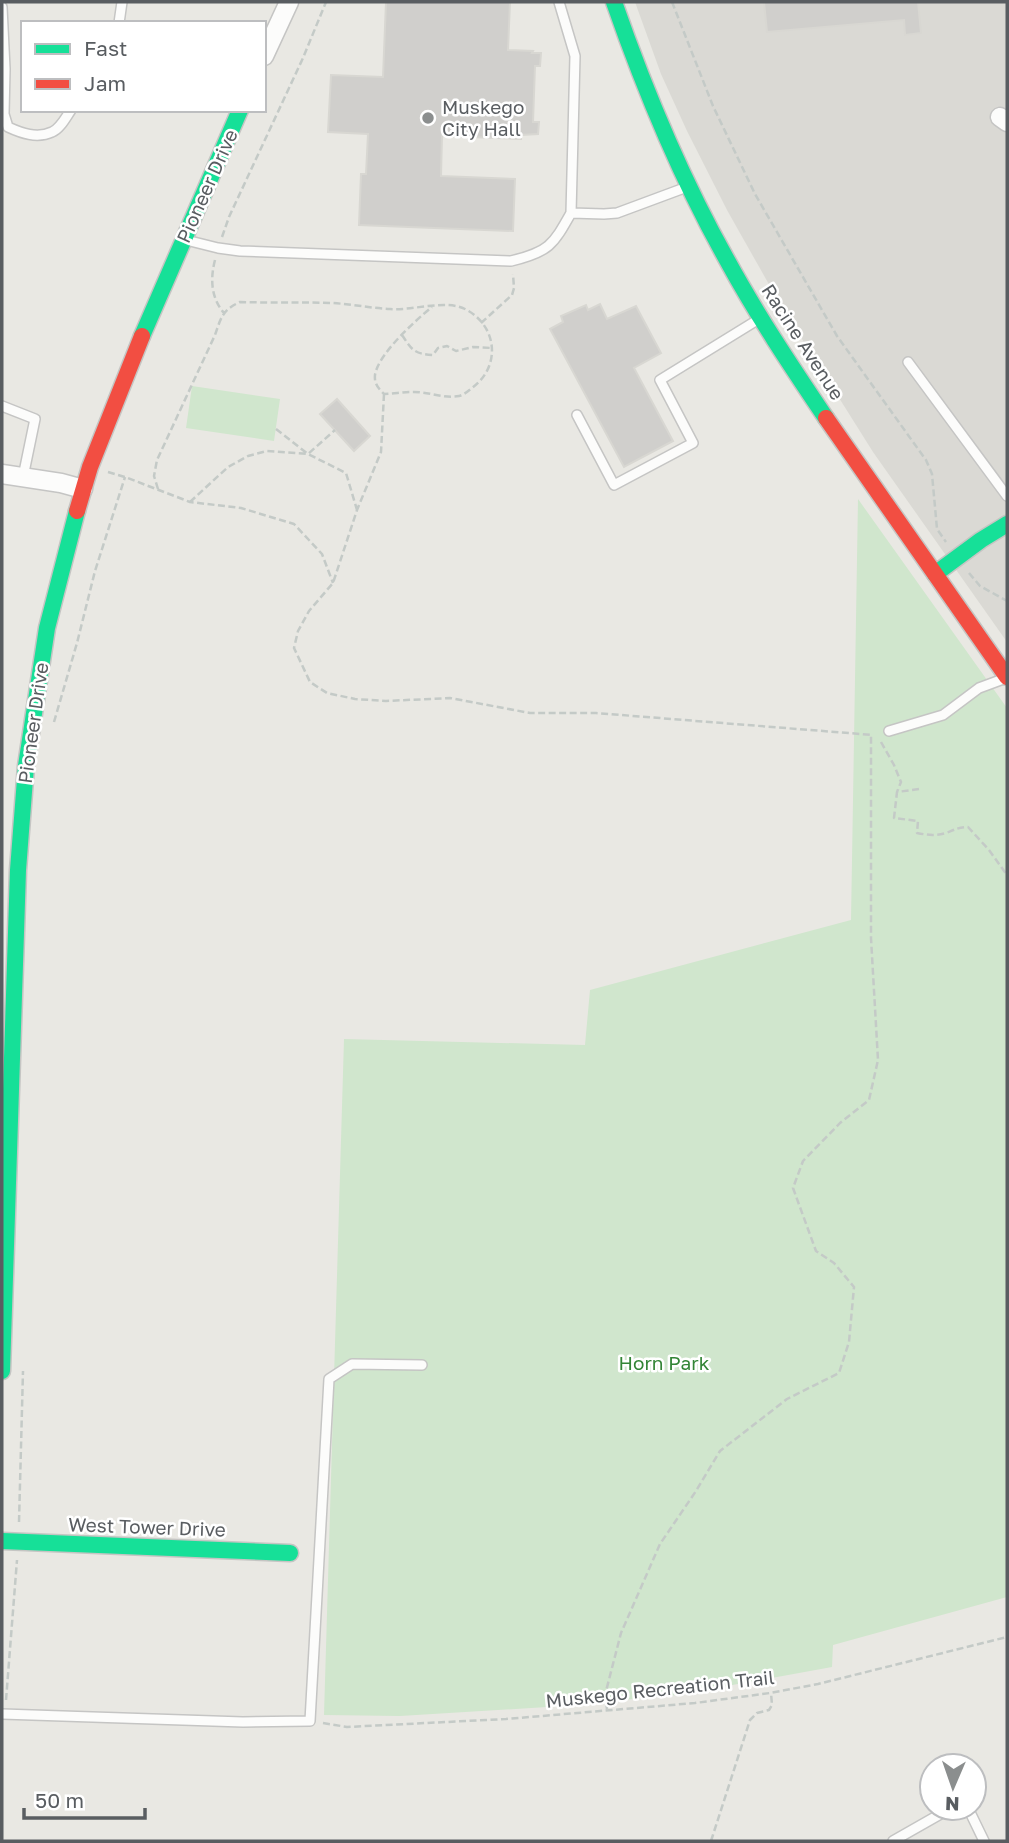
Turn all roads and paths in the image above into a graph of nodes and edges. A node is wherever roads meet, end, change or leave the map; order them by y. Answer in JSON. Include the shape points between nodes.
{"nodes":[{"id":1,"x":122,"y":2,"type":"edge"},
{"id":2,"x":289,"y":2,"type":"edge"},
{"id":3,"x":326,"y":2,"type":"edge"},
{"id":4,"x":559,"y":2,"type":"edge"},
{"id":5,"x":614,"y":2,"type":"edge"},
{"id":6,"x":672,"y":2,"type":"edge"},
{"id":7,"x":2,"y":6,"type":"edge"},
{"id":8,"x":119,"y":21,"type":"edge"},
{"id":9,"x":266,"y":52,"type":"edge"},
{"id":10,"x":70,"y":112,"type":"edge"},
{"id":11,"x":239,"y":112,"type":"edge"},
{"id":12,"x":689,"y":187,"type":"junction"},
{"id":13,"x":571,"y":213,"type":"junction"},
{"id":14,"x":184,"y":239,"type":"junction"},
{"id":15,"x":218,"y":248,"type":"junction"},
{"id":16,"x":512,"y":261,"type":"junction"},
{"id":17,"x":432,"y":307,"type":"junction"},
{"id":18,"x":224,"y":313,"type":"junction"},
{"id":19,"x":761,"y":318,"type":"junction"},
{"id":20,"x":481,"y":323,"type":"junction"},
{"id":21,"x":402,"y":335,"type":"junction"},
{"id":22,"x":492,"y":348,"type":"junction"},
{"id":23,"x":908,"y":362,"type":"dead end"},
{"id":24,"x":384,"y":394,"type":"junction"},
{"id":25,"x":2,"y":407,"type":"edge"},
{"id":26,"x":577,"y":415,"type":"dead end"},
{"id":27,"x":276,"y":429,"type":"dead end"},
{"id":28,"x":335,"y":430,"type":"dead end"},
{"id":29,"x":308,"y":454,"type":"junction"},
{"id":30,"x":90,"y":467,"type":"junction"},
{"id":31,"x":2,"y":474,"type":"edge"},
{"id":32,"x":23,"y":477,"type":"junction"},
{"id":33,"x":125,"y":477,"type":"junction"},
{"id":34,"x":83,"y":489,"type":"junction"},
{"id":35,"x":158,"y":489,"type":"junction"},
{"id":36,"x":1007,"y":496,"type":"edge"},
{"id":37,"x":190,"y":502,"type":"junction"},
{"id":38,"x":357,"y":510,"type":"junction"},
{"id":39,"x":1007,"y":524,"type":"edge"},
{"id":40,"x":937,"y":529,"type":"dead end"},
{"id":41,"x":935,"y":574,"type":"junction"},
{"id":42,"x":972,"y":576,"type":"dead end"},
{"id":43,"x":333,"y":583,"type":"junction"},
{"id":44,"x":1007,"y":601,"type":"edge"},
{"id":45,"x":1007,"y":677,"type":"edge"},
{"id":46,"x":54,"y":722,"type":"dead end"},
{"id":47,"x":890,"y":731,"type":"dead end"},
{"id":48,"x":871,"y":735,"type":"junction"},
{"id":49,"x":919,"y":789,"type":"dead end"},
{"id":50,"x":897,"y":792,"type":"junction"},
{"id":51,"x":1007,"y":875,"type":"edge"},
{"id":52,"x":5,"y":1168,"type":"edge"},
{"id":53,"x":422,"y":1365,"type":"dead end"},
{"id":54,"x":24,"y":1367,"type":"dead end"},
{"id":55,"x":2,"y":1371,"type":"edge"},
{"id":56,"x":19,"y":1521,"type":"dead end"},
{"id":57,"x":2,"y":1542,"type":"edge"},
{"id":58,"x":17,"y":1553,"type":"dead end"},
{"id":59,"x":290,"y":1553,"type":"dead end"},
{"id":60,"x":1007,"y":1637,"type":"edge"},
{"id":61,"x":771,"y":1693,"type":"junction"},
{"id":62,"x":6,"y":1702,"type":"dead end"},
{"id":63,"x":607,"y":1709,"type":"junction"},
{"id":64,"x":2,"y":1714,"type":"edge"},
{"id":65,"x":310,"y":1721,"type":"junction"},
{"id":66,"x":926,"y":1822,"type":"edge"},
{"id":67,"x":975,"y":1822,"type":"edge"},
{"id":68,"x":711,"y":1841,"type":"edge"},
{"id":69,"x":893,"y":1841,"type":"edge"},
{"id":70,"x":984,"y":1841,"type":"edge"}],
"edges":[{"from":1,"to":8,"type":"lane"},
{"from":2,"to":9,"type":"street"},
{"from":3,"to":15,"type":"path"},
{"from":4,"to":13,"type":"lane","via":[[575,56]]},
{"from":5,"to":12,"type":"street","name":"Racine Avenue"},
{"from":6,"to":40,"type":"path","via":[[713,106],[755,194],[838,336],[926,460],[932,474]]},
{"from":7,"to":10,"type":"lane","via":[[8,127],[38,135],[54,131]]},
{"from":11,"to":14,"type":"street","name":"Pioneer Drive"},
{"from":12,"to":13,"type":"lane","via":[[617,213]]},
{"from":12,"to":19,"type":"street","name":"Racine Avenue"},
{"from":13,"to":16,"type":"lane","via":[[555,241],[533,256]]},
{"from":14,"to":15,"type":"lane"},
{"from":14,"to":30,"type":"street","name":"Pioneer Drive"},
{"from":15,"to":16,"type":"lane"},
{"from":15,"to":18,"type":"path","via":[[212,283]]},
{"from":16,"to":20,"type":"path","via":[[512,295]]},
{"from":17,"to":18,"type":"path","via":[[240,302]]},
{"from":17,"to":20,"type":"path","via":[[464,309]]},
{"from":17,"to":21,"type":"path"},
{"from":18,"to":35,"type":"path","via":[[158,460],[154,476]]},
{"from":19,"to":26,"type":"lane","via":[[660,380],[693,443],[614,485]]},
{"from":19,"to":41,"type":"street","name":"Racine Avenue"},
{"from":20,"to":22,"type":"path"},
{"from":21,"to":22,"type":"path","via":[[420,355],[433,355],[447,346],[456,351]]},
{"from":21,"to":24,"type":"path","via":[[375,376]]},
{"from":22,"to":24,"type":"path","via":[[488,373],[461,396]]},
{"from":23,"to":36,"type":"lane"},
{"from":24,"to":38,"type":"path","via":[[381,452]]},
{"from":25,"to":32,"type":"lane","via":[[35,419]]},
{"from":27,"to":29,"type":"path"},
{"from":28,"to":29,"type":"path"},
{"from":29,"to":37,"type":"path","via":[[267,451],[247,456]]},
{"from":29,"to":38,"type":"path","via":[[346,473]]},
{"from":30,"to":33,"type":"path"},
{"from":30,"to":34,"type":"street","name":"Pioneer Drive"},
{"from":31,"to":32,"type":"street"},
{"from":32,"to":34,"type":"street"},
{"from":33,"to":35,"type":"path"},
{"from":33,"to":46,"type":"path"},
{"from":34,"to":52,"type":"street","name":"Pioneer Drive","via":[[47,628],[26,766]]},
{"from":35,"to":37,"type":"path"},
{"from":37,"to":43,"type":"path","via":[[241,508],[294,524],[322,554]]},
{"from":38,"to":43,"type":"path"},
{"from":39,"to":41,"type":"street"},
{"from":41,"to":45,"type":"street","name":"Racine Avenue"},
{"from":42,"to":44,"type":"path","via":[[979,586]]},
{"from":43,"to":48,"type":"path","via":[[309,611],[294,648],[310,682],[327,693],[386,701],[450,698],[530,713],[596,713]]},
{"from":45,"to":47,"type":"lane","via":[[979,688],[943,715]]},
{"from":48,"to":50,"type":"path","via":[[877,734],[894,765],[901,782]]},
{"from":48,"to":63,"type":"path","via":[[870,938],[878,1060],[869,1100],[803,1161],[793,1188],[816,1251],[834,1263],[854,1287],[849,1342],[839,1373],[788,1399],[720,1451],[660,1544],[621,1633],[605,1695]]},
{"from":49,"to":50,"type":"path"},
{"from":50,"to":51,"type":"path","via":[[894,818],[918,821],[917,833],[929,836],[968,827]]},
{"from":52,"to":55,"type":"street","name":"Pioneer Drive"},
{"from":53,"to":65,"type":"lane","via":[[352,1364],[329,1379]]},
{"from":54,"to":56,"type":"path"},
{"from":57,"to":59,"type":"street","name":"West Tower Drive"},
{"from":58,"to":62,"type":"path"},
{"from":60,"to":61,"type":"path","name":"Muskego Recreation Trail"},
{"from":61,"to":63,"type":"path","name":"Muskego Recreation Trail"},
{"from":61,"to":68,"type":"path","via":[[769,1710],[750,1720]]},
{"from":63,"to":65,"type":"path","name":"Muskego Recreation Trail","via":[[347,1727]]},
{"from":64,"to":65,"type":"lane"},
{"from":66,"to":69,"type":"lane"},
{"from":67,"to":70,"type":"lane"}]}
